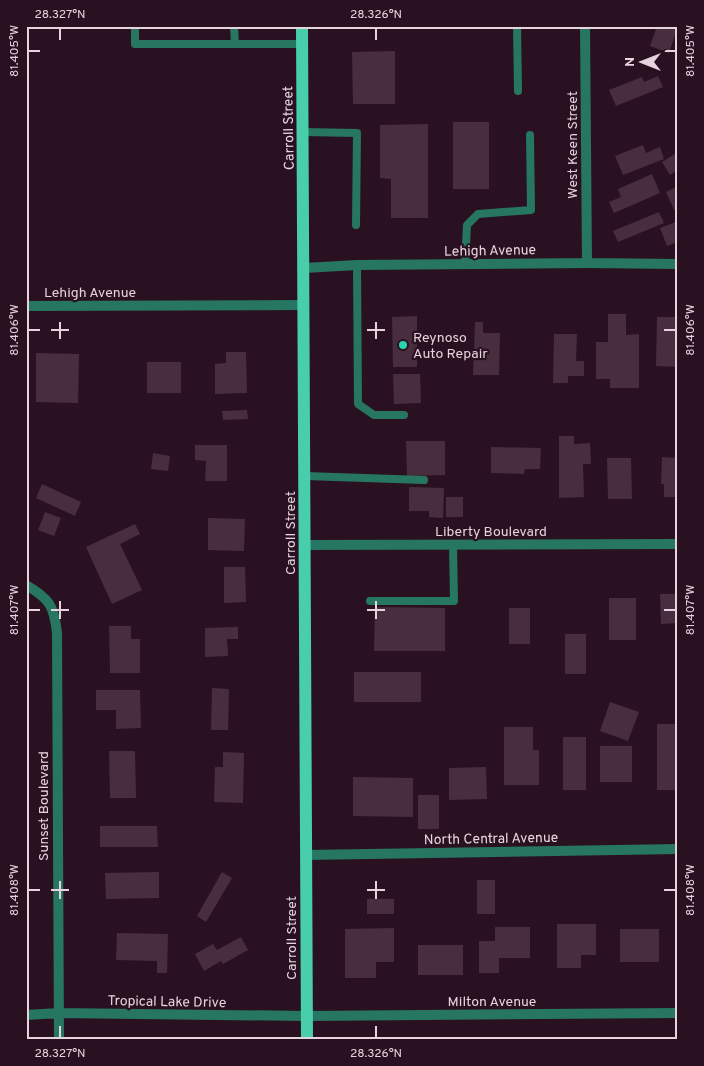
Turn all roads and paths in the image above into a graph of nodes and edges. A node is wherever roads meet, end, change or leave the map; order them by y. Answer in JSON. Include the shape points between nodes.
{"nodes":[{"id":1,"x":135,"y":26,"type":"edge"},
{"id":2,"x":234,"y":26,"type":"edge"},
{"id":3,"x":302,"y":26,"type":"edge"},
{"id":4,"x":517,"y":26,"type":"edge"},
{"id":5,"x":585,"y":26,"type":"edge"},
{"id":6,"x":235,"y":44,"type":"junction"},
{"id":7,"x":302,"y":44,"type":"junction"},
{"id":8,"x":518,"y":91,"type":"dead end"},
{"id":9,"x":303,"y":132,"type":"junction"},
{"id":10,"x":530,"y":135,"type":"dead end"},
{"id":11,"x":356,"y":225,"type":"dead end"},
{"id":12,"x":587,"y":263,"type":"junction"},
{"id":13,"x":678,"y":264,"type":"edge"},
{"id":14,"x":357,"y":265,"type":"junction"},
{"id":15,"x":465,"y":265,"type":"junction"},
{"id":16,"x":304,"y":268,"type":"junction"},
{"id":17,"x":304,"y":305,"type":"junction"},
{"id":18,"x":26,"y":306,"type":"edge"},
{"id":19,"x":404,"y":414,"type":"dead end"},
{"id":20,"x":305,"y":476,"type":"junction"},
{"id":21,"x":424,"y":480,"type":"dead end"},
{"id":22,"x":678,"y":544,"type":"edge"},
{"id":23,"x":305,"y":545,"type":"junction"},
{"id":24,"x":453,"y":545,"type":"junction"},
{"id":25,"x":26,"y":585,"type":"edge"},
{"id":26,"x":370,"y":601,"type":"dead end"},
{"id":27,"x":678,"y":849,"type":"edge"},
{"id":28,"x":306,"y":855,"type":"junction"},
{"id":29,"x":58,"y":1013,"type":"junction"},
{"id":30,"x":678,"y":1013,"type":"edge"},
{"id":31,"x":26,"y":1015,"type":"edge"},
{"id":32,"x":307,"y":1016,"type":"junction"},
{"id":33,"x":59,"y":1040,"type":"edge"},
{"id":34,"x":307,"y":1040,"type":"edge"}],
"edges":[{"from":1,"to":6,"type":"lane","via":[[135,44]]},
{"from":2,"to":6,"type":"lane"},
{"from":3,"to":7,"type":"main road","name":"Carroll Street"},
{"from":4,"to":8,"type":"lane"},
{"from":5,"to":12,"type":"street","name":"West Keen Street"},
{"from":6,"to":7,"type":"lane"},
{"from":7,"to":9,"type":"main road","name":"Carroll Street"},
{"from":9,"to":11,"type":"lane","via":[[357,133]]},
{"from":9,"to":16,"type":"main road","name":"Carroll Street"},
{"from":10,"to":15,"type":"lane","via":[[531,210],[478,214],[467,224]]},
{"from":12,"to":13,"type":"street","name":"Lehigh Avenue"},
{"from":12,"to":15,"type":"street","name":"Lehigh Avenue"},
{"from":14,"to":15,"type":"street","name":"Lehigh Avenue"},
{"from":14,"to":16,"type":"street","name":"Lehigh Avenue"},
{"from":14,"to":19,"type":"lane","via":[[358,404],[374,415]]},
{"from":16,"to":17,"type":"main road","name":"Carroll Street"},
{"from":17,"to":18,"type":"street","name":"Lehigh Avenue"},
{"from":17,"to":20,"type":"main road","name":"Carroll Street"},
{"from":20,"to":21,"type":"lane"},
{"from":20,"to":23,"type":"main road","name":"Carroll Street"},
{"from":22,"to":24,"type":"street","name":"Liberty Boulevard"},
{"from":23,"to":24,"type":"street","name":"Liberty Boulevard"},
{"from":23,"to":28,"type":"main road","name":"Carroll Street"},
{"from":24,"to":26,"type":"lane","via":[[454,601]]},
{"from":25,"to":29,"type":"street","name":"Sunset Boulevard","via":[[49,601],[57,632]]},
{"from":27,"to":28,"type":"street","name":"North Central Avenue"},
{"from":28,"to":32,"type":"main road","name":"Carroll Street"},
{"from":29,"to":31,"type":"street","name":"Tropical Lake Drive"},
{"from":29,"to":32,"type":"street","name":"Tropical Lake Drive"},
{"from":29,"to":33,"type":"street","name":"Sunset Boulevard"},
{"from":30,"to":32,"type":"street","name":"Milton Avenue"},
{"from":32,"to":34,"type":"main road","name":"Carroll Street"}]}
